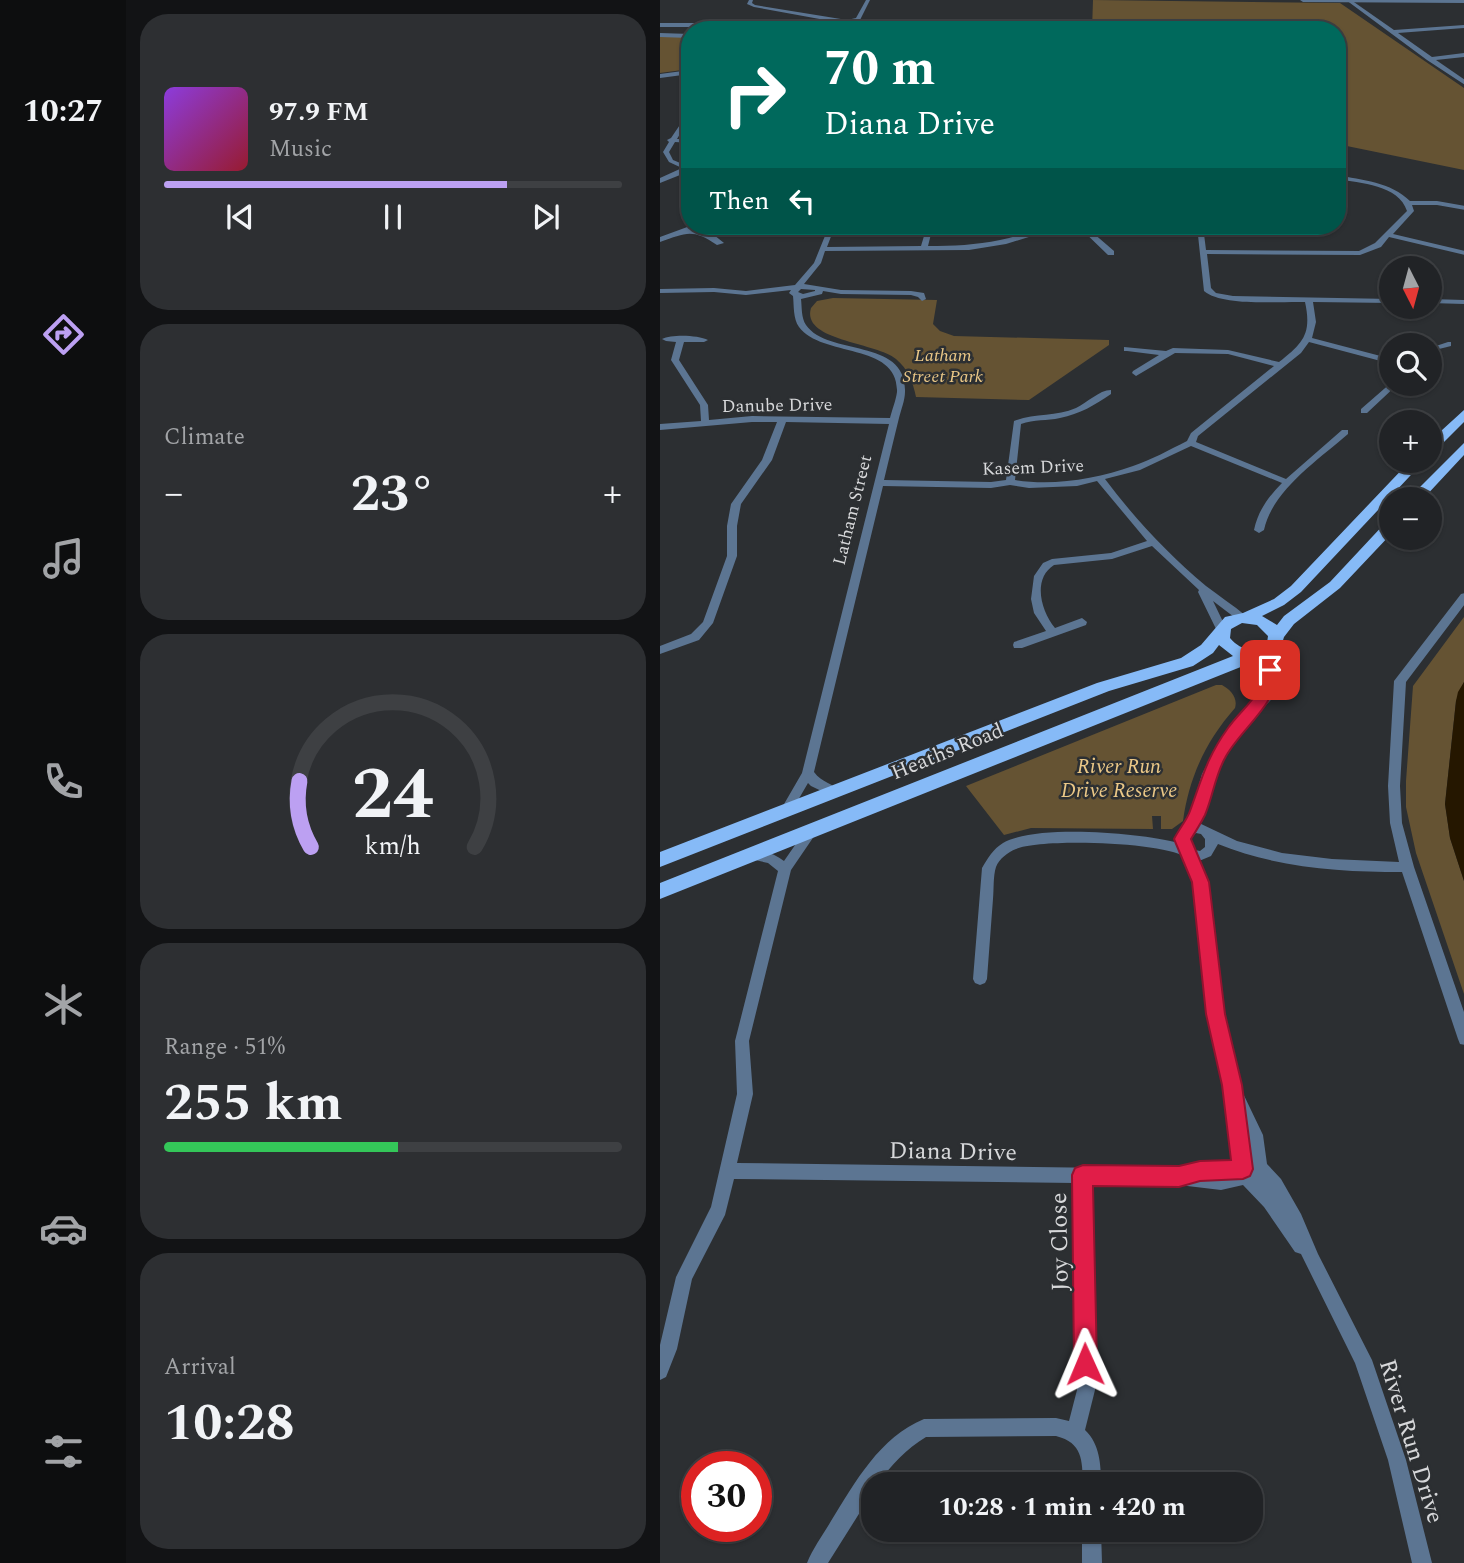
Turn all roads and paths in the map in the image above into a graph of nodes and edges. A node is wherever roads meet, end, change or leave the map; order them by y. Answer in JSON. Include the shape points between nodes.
{"nodes":[{"id":1,"x":751,"y":0,"type":"edge"},
{"id":2,"x":868,"y":0,"type":"edge"},
{"id":3,"x":1303,"y":0,"type":"edge"},
{"id":4,"x":1348,"y":0,"type":"edge"},
{"id":5,"x":1366,"y":0,"type":"edge"},
{"id":6,"x":1434,"y":1,"type":"edge"},
{"id":7,"x":1464,"y":2,"type":"edge"},
{"id":8,"x":846,"y":21,"type":"edge"},
{"id":9,"x":854,"y":21,"type":"edge"},
{"id":10,"x":660,"y":24,"type":"edge"},
{"id":11,"x":681,"y":24,"type":"edge"},
{"id":12,"x":1464,"y":26,"type":"edge"},
{"id":13,"x":1391,"y":32,"type":"junction"},
{"id":14,"x":660,"y":36,"type":"edge"},
{"id":15,"x":681,"y":36,"type":"edge"},
{"id":16,"x":1464,"y":55,"type":"edge"},
{"id":17,"x":1429,"y":59,"type":"junction"},
{"id":18,"x":681,"y":73,"type":"edge"},
{"id":19,"x":660,"y":76,"type":"edge"},
{"id":20,"x":1464,"y":83,"type":"edge"},
{"id":21,"x":681,"y":124,"type":"edge"},
{"id":22,"x":670,"y":140,"type":"junction"},
{"id":23,"x":681,"y":141,"type":"edge"},
{"id":24,"x":681,"y":165,"type":"edge"},
{"id":25,"x":681,"y":172,"type":"edge"},
{"id":26,"x":1346,"y":180,"type":"edge"},
{"id":27,"x":660,"y":181,"type":"edge"},
{"id":28,"x":1409,"y":203,"type":"junction"},
{"id":29,"x":1464,"y":208,"type":"edge"},
{"id":30,"x":681,"y":232,"type":"edge"},
{"id":31,"x":707,"y":235,"type":"edge"},
{"id":32,"x":829,"y":235,"type":"edge"},
{"id":33,"x":928,"y":235,"type":"edge"},
{"id":34,"x":1022,"y":235,"type":"edge"},
{"id":35,"x":1091,"y":235,"type":"edge"},
{"id":36,"x":1201,"y":235,"type":"edge"},
{"id":37,"x":1389,"y":235,"type":"junction"},
{"id":38,"x":660,"y":240,"type":"edge"},
{"id":39,"x":720,"y":243,"type":"dead end"},
{"id":40,"x":824,"y":247,"type":"junction"},
{"id":41,"x":924,"y":248,"type":"junction"},
{"id":42,"x":1203,"y":252,"type":"junction"},
{"id":43,"x":1111,"y":253,"type":"dead end"},
{"id":44,"x":1464,"y":253,"type":"edge"},
{"id":45,"x":817,"y":264,"type":"junction"},
{"id":46,"x":660,"y":291,"type":"edge"},
{"id":47,"x":797,"y":291,"type":"junction"},
{"id":48,"x":815,"y":292,"type":"junction"},
{"id":49,"x":1211,"y":293,"type":"joint"},
{"id":50,"x":922,"y":299,"type":"dead end"},
{"id":51,"x":1333,"y":300,"type":"joint"},
{"id":52,"x":1309,"y":301,"type":"junction"},
{"id":53,"x":1379,"y":301,"type":"edge"},
{"id":54,"x":1442,"y":301,"type":"edge"},
{"id":55,"x":1464,"y":302,"type":"edge"},
{"id":56,"x":799,"y":315,"type":"junction"},
{"id":57,"x":666,"y":339,"type":"dead end"},
{"id":58,"x":681,"y":339,"type":"junction"},
{"id":59,"x":704,"y":340,"type":"dead end"},
{"id":60,"x":1310,"y":340,"type":"junction"},
{"id":61,"x":1448,"y":344,"type":"dead end"},
{"id":62,"x":1442,"y":346,"type":"edge"},
{"id":63,"x":1127,"y":349,"type":"dead end"},
{"id":64,"x":1164,"y":353,"type":"junction"},
{"id":65,"x":1379,"y":359,"type":"edge"},
{"id":66,"x":1280,"y":365,"type":"junction"},
{"id":67,"x":1136,"y":373,"type":"dead end"},
{"id":68,"x":1108,"y":393,"type":"dead end"},
{"id":69,"x":1381,"y":396,"type":"edge"},
{"id":70,"x":1364,"y":411,"type":"dead end"},
{"id":71,"x":1464,"y":413,"type":"edge"},
{"id":72,"x":783,"y":419,"type":"junction"},
{"id":73,"x":894,"y":421,"type":"junction"},
{"id":74,"x":705,"y":422,"type":"junction"},
{"id":75,"x":660,"y":427,"type":"edge"},
{"id":76,"x":1345,"y":432,"type":"dead end"},
{"id":77,"x":1442,"y":436,"type":"edge"},
{"id":78,"x":1191,"y":443,"type":"junction"},
{"id":79,"x":1464,"y":446,"type":"edge"},
{"id":80,"x":1407,"y":473,"type":"edge"},
{"id":81,"x":1100,"y":479,"type":"junction"},
{"id":82,"x":1010,"y":482,"type":"junction"},
{"id":83,"x":1289,"y":482,"type":"junction"},
{"id":84,"x":879,"y":483,"type":"junction"},
{"id":85,"x":1426,"y":487,"type":"edge"},
{"id":86,"x":1255,"y":522,"type":"dead end"},
{"id":87,"x":1379,"y":538,"type":"edge"},
{"id":88,"x":1155,"y":542,"type":"junction"},
{"id":89,"x":1199,"y":585,"type":"junction"},
{"id":90,"x":1464,"y":597,"type":"edge"},
{"id":91,"x":1243,"y":618,"type":"junction"},
{"id":92,"x":1082,"y":622,"type":"dead end"},
{"id":93,"x":1222,"y":631,"type":"junction"},
{"id":94,"x":1053,"y":632,"type":"junction"},
{"id":95,"x":1276,"y":640,"type":"junction"},
{"id":96,"x":1018,"y":645,"type":"dead end"},
{"id":97,"x":660,"y":650,"type":"edge"},
{"id":98,"x":1254,"y":655,"type":"junction"},
{"id":99,"x":1258,"y":704,"type":"junction"},
{"id":100,"x":808,"y":773,"type":"junction"},
{"id":101,"x":834,"y":792,"type":"junction"},
{"id":102,"x":1201,"y":804,"type":"junction"},
{"id":103,"x":786,"y":811,"type":"junction"},
{"id":104,"x":813,"y":829,"type":"junction"},
{"id":105,"x":1186,"y":834,"type":"junction"},
{"id":106,"x":1208,"y":834,"type":"junction"},
{"id":107,"x":1154,"y":841,"type":"junction"},
{"id":108,"x":1239,"y":846,"type":"junction"},
{"id":109,"x":1188,"y":851,"type":"junction"},
{"id":110,"x":1211,"y":851,"type":"junction"},
{"id":111,"x":750,"y":854,"type":"junction"},
{"id":112,"x":660,"y":860,"type":"edge"},
{"id":113,"x":1407,"y":867,"type":"junction"},
{"id":114,"x":785,"y":869,"type":"junction"},
{"id":115,"x":1200,"y":882,"type":"junction"},
{"id":116,"x":660,"y":891,"type":"edge"},
{"id":117,"x":980,"y":979,"type":"dead end"},
{"id":118,"x":1464,"y":1039,"type":"edge"},
{"id":119,"x":727,"y":1171,"type":"junction"},
{"id":120,"x":1250,"y":1171,"type":"junction"},
{"id":121,"x":1083,"y":1175,"type":"junction"},
{"id":122,"x":1179,"y":1177,"type":"joint"},
{"id":123,"x":660,"y":1371,"type":"edge"},
{"id":124,"x":1075,"y":1432,"type":"junction"},
{"id":125,"x":1091,"y":1472,"type":"edge"},
{"id":126,"x":1092,"y":1542,"type":"edge"},
{"id":127,"x":817,"y":1563,"type":"edge"},
{"id":128,"x":1092,"y":1563,"type":"edge"},
{"id":129,"x":1422,"y":1563,"type":"edge"}],
"edges":[{"from":1,"to":8,"type":"street","via":[[754,6]]},
{"from":2,"to":9,"type":"street"},
{"from":3,"to":4,"type":"street"},
{"from":4,"to":5,"type":"street"},
{"from":4,"to":13,"type":"street"},
{"from":5,"to":6,"type":"street"},
{"from":6,"to":7,"type":"street"},
{"from":10,"to":11,"type":"street"},
{"from":12,"to":13,"type":"street"},
{"from":13,"to":17,"type":"street"},
{"from":14,"to":15,"type":"street"},
{"from":16,"to":17,"type":"street"},
{"from":17,"to":20,"type":"street"},
{"from":18,"to":19,"type":"street"},
{"from":21,"to":22,"type":"street"},
{"from":22,"to":23,"type":"street"},
{"from":22,"to":24,"type":"street","via":[[667,157]]},
{"from":25,"to":27,"type":"street"},
{"from":26,"to":28,"type":"street","via":[[1391,190]]},
{"from":28,"to":29,"type":"street"},
{"from":28,"to":37,"type":"street","via":[[1410,214]]},
{"from":30,"to":38,"type":"street"},
{"from":31,"to":39,"type":"street"},
{"from":32,"to":40,"type":"street"},
{"from":33,"to":41,"type":"street"},
{"from":34,"to":41,"type":"street","via":[[987,245]]},
{"from":35,"to":43,"type":"street"},
{"from":36,"to":42,"type":"street"},
{"from":37,"to":42,"type":"street","via":[[1372,249],[1356,253]]},
{"from":37,"to":44,"type":"street"},
{"from":40,"to":41,"type":"street"},
{"from":40,"to":45,"type":"street"},
{"from":42,"to":49,"type":"street"},
{"from":45,"to":47,"type":"street"},
{"from":45,"to":48,"type":"street"},
{"from":46,"to":47,"type":"street"},
{"from":47,"to":48,"type":"street"},
{"from":47,"to":56,"type":"street"},
{"from":48,"to":50,"type":"street","via":[[911,293]]},
{"from":48,"to":56,"type":"street"},
{"from":49,"to":52,"type":"street","via":[[1228,298]]},
{"from":51,"to":52,"type":"street"},
{"from":51,"to":53,"type":"street"},
{"from":52,"to":60,"type":"street","via":[[1314,324]]},
{"from":54,"to":55,"type":"street"},
{"from":56,"to":73,"type":"street","name":"Latham Street","via":[[801,324],[815,337],[866,351],[890,366],[901,387]]},
{"from":57,"to":58,"type":"street"},
{"from":58,"to":59,"type":"street"},
{"from":58,"to":74,"type":"street","via":[[675,360],[704,405]]},
{"from":60,"to":65,"type":"street"},
{"from":60,"to":66,"type":"street","name":"Kasem Drive"},
{"from":61,"to":62,"type":"street"},
{"from":63,"to":64,"type":"street"},
{"from":64,"to":66,"type":"street","via":[[1214,351]]},
{"from":64,"to":67,"type":"street"},
{"from":66,"to":78,"type":"street","name":"Kasem Drive","via":[[1194,435]]},
{"from":68,"to":82,"type":"street","via":[[1068,414],[1021,415],[1015,426]]},
{"from":69,"to":70,"type":"street"},
{"from":71,"to":77,"type":"main road"},
{"from":72,"to":73,"type":"street","name":"Danube Drive"},
{"from":72,"to":74,"type":"street","name":"Danube Drive"},
{"from":72,"to":97,"type":"street","via":[[767,460],[736,504],[732,556],[708,623],[695,637]]},
{"from":73,"to":84,"type":"street","name":"Latham Street"},
{"from":74,"to":75,"type":"street","name":"Danube Drive"},
{"from":76,"to":83,"type":"street"},
{"from":78,"to":81,"type":"street","name":"Kasem Drive"},
{"from":78,"to":83,"type":"street"},
{"from":79,"to":85,"type":"main road"},
{"from":80,"to":91,"type":"main road","via":[[1296,589]]},
{"from":81,"to":82,"type":"street","name":"Kasem Drive","via":[[1041,485]]},
{"from":81,"to":88,"type":"street"},
{"from":82,"to":84,"type":"street","name":"Kasem Drive"},
{"from":83,"to":86,"type":"street"},
{"from":84,"to":100,"type":"street","name":"Latham Street"},
{"from":87,"to":95,"type":"main road","via":[[1336,585],[1289,620]]},
{"from":88,"to":89,"type":"street"},
{"from":88,"to":94,"type":"street","via":[[1112,556],[1043,566],[1037,606]]},
{"from":89,"to":91,"type":"street"},
{"from":89,"to":93,"type":"street"},
{"from":90,"to":113,"type":"street","via":[[1400,681],[1394,786],[1396,822]]},
{"from":91,"to":93,"type":"main road","via":[[1229,622]]},
{"from":91,"to":95,"type":"main road","via":[[1266,623]]},
{"from":92,"to":94,"type":"street"},
{"from":93,"to":98,"type":"main road","via":[[1227,646]]},
{"from":93,"to":101,"type":"main road","name":"Heaths Road","via":[[1207,649],[1187,662],[1103,687]]},
{"from":94,"to":96,"type":"street"},
{"from":95,"to":98,"type":"main road","via":[[1269,650]]},
{"from":95,"to":99,"type":"street","via":[[1281,675]]},
{"from":98,"to":99,"type":"street","via":[[1272,674]]},
{"from":98,"to":104,"type":"main road","name":"Heaths Road"},
{"from":99,"to":102,"type":"street","via":[[1218,756]]},
{"from":100,"to":101,"type":"street","via":[[815,783]]},
{"from":100,"to":103,"type":"street","name":"Latham Street"},
{"from":101,"to":103,"type":"main road","name":"Heaths Road"},
{"from":102,"to":105,"type":"street"},
{"from":102,"to":106,"type":"street"},
{"from":103,"to":112,"type":"main road","name":"Heaths Road"},
{"from":104,"to":111,"type":"main road","name":"Heaths Road"},
{"from":104,"to":114,"type":"street"},
{"from":105,"to":106,"type":"street","via":[[1197,830]]},
{"from":105,"to":107,"type":"street"},
{"from":105,"to":109,"type":"street","via":[[1182,843]]},
{"from":106,"to":108,"type":"street"},
{"from":106,"to":110,"type":"street","via":[[1214,842]]},
{"from":107,"to":109,"type":"street"},
{"from":107,"to":117,"type":"street","via":[[1040,839],[1001,852],[987,878]]},
{"from":108,"to":110,"type":"street"},
{"from":108,"to":113,"type":"street","via":[[1325,865]]},
{"from":109,"to":110,"type":"street","via":[[1200,855]]},
{"from":109,"to":115,"type":"street"},
{"from":110,"to":115,"type":"street"},
{"from":111,"to":114,"type":"street","via":[[771,859]]},
{"from":111,"to":116,"type":"main road","name":"Heaths Road"},
{"from":113,"to":118,"type":"street"},
{"from":114,"to":119,"type":"street","via":[[742,1041],[746,1083]]},
{"from":115,"to":120,"type":"street","via":[[1216,1014]]},
{"from":119,"to":121,"type":"street","name":"Diana Drive"},
{"from":119,"to":123,"type":"street","via":[[720,1209],[684,1277]]},
{"from":120,"to":122,"type":"street","name":"Diana Drive","via":[[1231,1182]]},
{"from":120,"to":129,"type":"street","name":"River Run Drive","via":[[1312,1260],[1343,1318],[1381,1406]]},
{"from":121,"to":122,"type":"street","name":"Diana Drive"},
{"from":121,"to":124,"type":"street","name":"Joy Close","via":[[1086,1390]]},
{"from":124,"to":125,"type":"street","via":[[1086,1445]]},
{"from":124,"to":127,"type":"street","via":[[1056,1427],[924,1428],[912,1433],[880,1467]]},
{"from":126,"to":128,"type":"street"}]}
